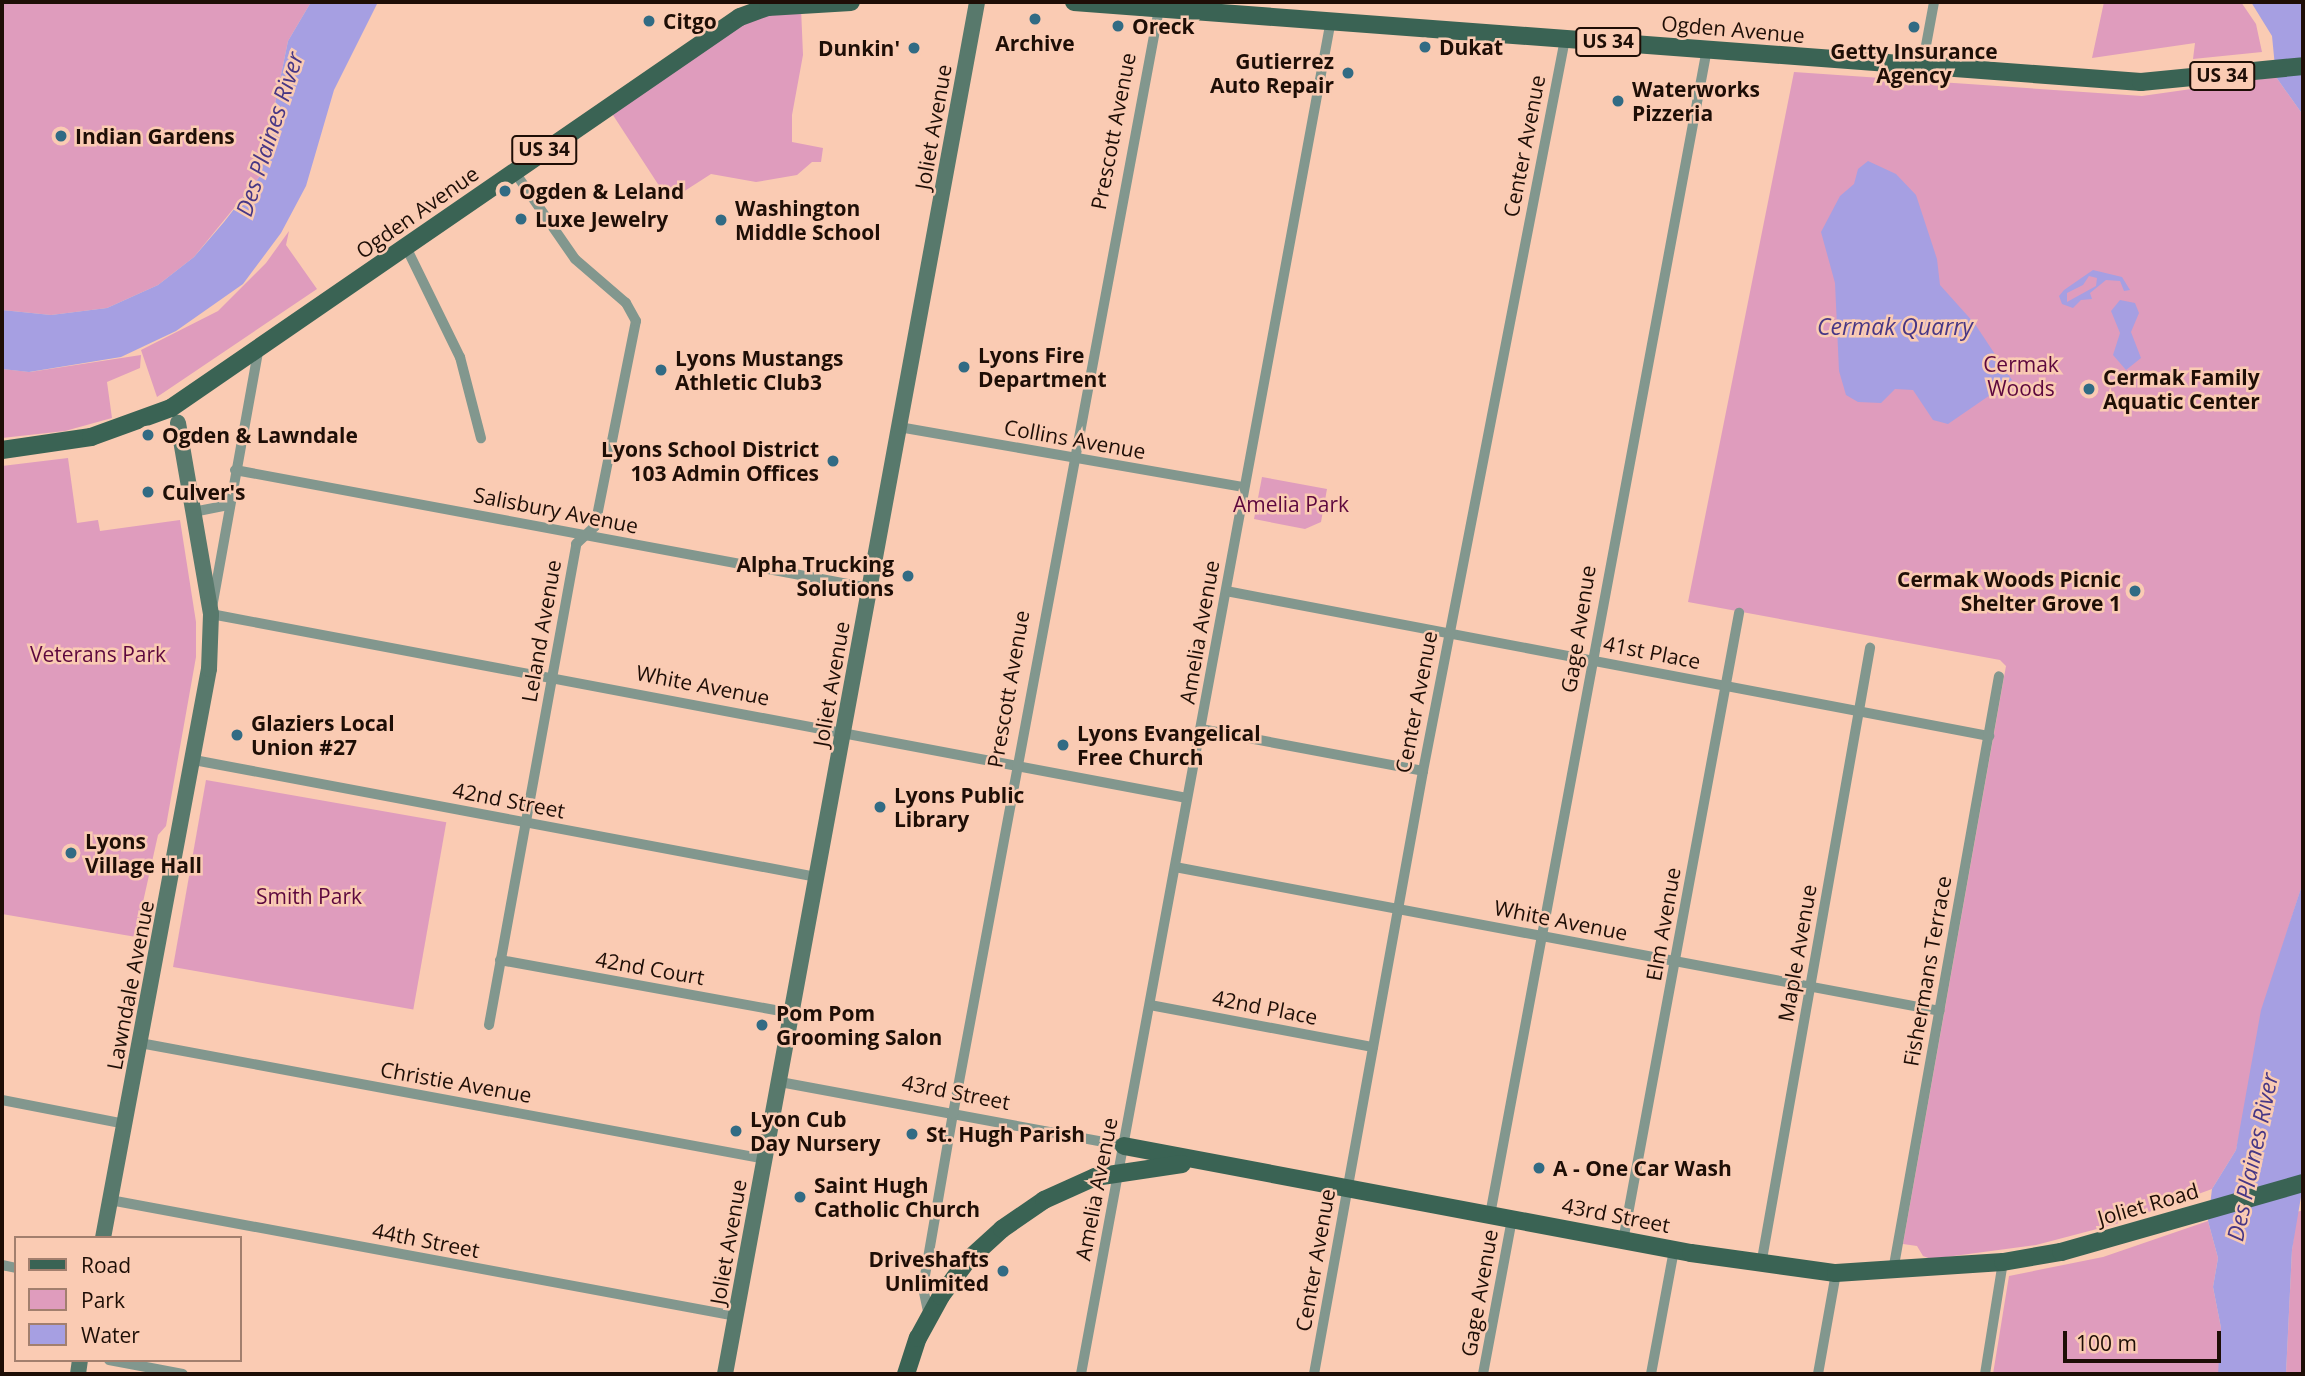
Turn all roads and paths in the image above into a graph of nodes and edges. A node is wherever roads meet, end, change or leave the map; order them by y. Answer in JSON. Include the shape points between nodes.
{"nodes":[{"id":1,"x":851,"y":2,"type":"edge"},
{"id":2,"x":977,"y":2,"type":"edge"},
{"id":3,"x":1074,"y":2,"type":"edge"},
{"id":4,"x":1934,"y":2,"type":"edge"},
{"id":5,"x":1159,"y":9,"type":"junction"},
{"id":6,"x":1331,"y":20,"type":"junction"},
{"id":7,"x":1565,"y":39,"type":"junction"},
{"id":8,"x":1707,"y":50,"type":"junction"},
{"id":9,"x":2303,"y":66,"type":"edge"},
{"id":10,"x":1922,"y":67,"type":"junction"},
{"id":11,"x":514,"y":171,"type":"junction"},
{"id":12,"x":406,"y":247,"type":"junction"},
{"id":13,"x":258,"y":352,"type":"junction"},
{"id":14,"x":175,"y":416,"type":"junction"},
{"id":15,"x":899,"y":426,"type":"junction"},
{"id":16,"x":481,"y":438,"type":"dead end"},
{"id":17,"x":2,"y":450,"type":"edge"},
{"id":18,"x":1074,"y":459,"type":"junction"},
{"id":19,"x":235,"y":470,"type":"junction"},
{"id":20,"x":1244,"y":487,"type":"junction"},
{"id":21,"x":229,"y":505,"type":"junction"},
{"id":22,"x":193,"y":512,"type":"junction"},
{"id":23,"x":585,"y":535,"type":"junction"},
{"id":24,"x":870,"y":588,"type":"junction"},
{"id":25,"x":1226,"y":591,"type":"junction"},
{"id":26,"x":1739,"y":613,"type":"dead end"},
{"id":27,"x":211,"y":614,"type":"junction"},
{"id":28,"x":1449,"y":633,"type":"junction"},
{"id":29,"x":1870,"y":648,"type":"dead end"},
{"id":30,"x":1592,"y":660,"type":"junction"},
{"id":31,"x":1999,"y":676,"type":"dead end"},
{"id":32,"x":552,"y":677,"type":"junction"},
{"id":33,"x":1726,"y":685,"type":"junction"},
{"id":34,"x":1859,"y":711,"type":"junction"},
{"id":35,"x":1201,"y":729,"type":"junction"},
{"id":36,"x":844,"y":731,"type":"junction"},
{"id":37,"x":1989,"y":736,"type":"junction"},
{"id":38,"x":194,"y":760,"type":"junction"},
{"id":39,"x":1017,"y":766,"type":"junction"},
{"id":40,"x":1423,"y":771,"type":"junction"},
{"id":41,"x":1187,"y":798,"type":"junction"},
{"id":42,"x":525,"y":823,"type":"junction"},
{"id":43,"x":1175,"y":867,"type":"junction"},
{"id":44,"x":817,"y":877,"type":"junction"},
{"id":45,"x":1399,"y":908,"type":"junction"},
{"id":46,"x":1544,"y":936,"type":"junction"},
{"id":47,"x":500,"y":960,"type":"junction"},
{"id":48,"x":1676,"y":961,"type":"junction"},
{"id":49,"x":1811,"y":986,"type":"junction"},
{"id":50,"x":1150,"y":1004,"type":"junction"},
{"id":51,"x":1940,"y":1011,"type":"junction"},
{"id":52,"x":792,"y":1013,"type":"junction"},
{"id":53,"x":489,"y":1025,"type":"dead end"},
{"id":54,"x":140,"y":1043,"type":"junction"},
{"id":55,"x":1373,"y":1047,"type":"junction"},
{"id":56,"x":780,"y":1082,"type":"junction"},
{"id":57,"x":2,"y":1100,"type":"edge"},
{"id":58,"x":953,"y":1114,"type":"junction"},
{"id":59,"x":125,"y":1124,"type":"junction"},
{"id":60,"x":1124,"y":1146,"type":"junction"},
{"id":61,"x":765,"y":1159,"type":"junction"},
{"id":62,"x":1224,"y":1165,"type":"junction"},
{"id":63,"x":1119,"y":1170,"type":"junction"},
{"id":64,"x":2303,"y":1183,"type":"edge"},
{"id":65,"x":1348,"y":1188,"type":"junction"},
{"id":66,"x":110,"y":1200,"type":"junction"},
{"id":67,"x":1490,"y":1215,"type":"junction"},
{"id":68,"x":1512,"y":1219,"type":"junction"},
{"id":69,"x":103,"y":1236,"type":"edge"},
{"id":70,"x":1623,"y":1241,"type":"junction"},
{"id":71,"x":1674,"y":1250,"type":"junction"},
{"id":72,"x":2003,"y":1262,"type":"junction"},
{"id":73,"x":1761,"y":1265,"type":"junction"},
{"id":74,"x":1893,"y":1271,"type":"junction"},
{"id":75,"x":1836,"y":1273,"type":"junction"},
{"id":76,"x":929,"y":1316,"type":"junction"},
{"id":77,"x":736,"y":1317,"type":"junction"},
{"id":78,"x":120,"y":1362,"type":"edge"},
{"id":79,"x":183,"y":1374,"type":"edge"},
{"id":80,"x":725,"y":1374,"type":"edge"},
{"id":81,"x":906,"y":1374,"type":"edge"},
{"id":82,"x":1081,"y":1374,"type":"edge"},
{"id":83,"x":1314,"y":1374,"type":"edge"},
{"id":84,"x":1483,"y":1374,"type":"edge"},
{"id":85,"x":1651,"y":1374,"type":"edge"},
{"id":86,"x":1818,"y":1374,"type":"edge"},
{"id":87,"x":1985,"y":1374,"type":"edge"}],
"edges":[{"from":1,"to":11,"type":"main road","name":"Ogden Avenue","number":"US 34","via":[[752,11]]},
{"from":2,"to":15,"type":"street","name":"Joliet Avenue"},
{"from":3,"to":5,"type":"main road","name":"Ogden Avenue","number":"US 34"},
{"from":4,"to":10,"type":"street"},
{"from":5,"to":6,"type":"main road","name":"Ogden Avenue","number":"US 34"},
{"from":5,"to":18,"type":"street","name":"Prescott Avenue"},
{"from":6,"to":7,"type":"main road","name":"Ogden Avenue","number":"US 34"},
{"from":6,"to":20,"type":"street","name":"Amelia Avenue"},
{"from":7,"to":8,"type":"main road","name":"Ogden Avenue","number":"US 34"},
{"from":7,"to":28,"type":"street","name":"Center Avenue"},
{"from":8,"to":10,"type":"main road","name":"Ogden Avenue","number":"US 34"},
{"from":8,"to":30,"type":"street","name":"Gage Avenue"},
{"from":9,"to":10,"type":"main road","name":"Ogden Avenue","number":"US 34","via":[[2141,82]]},
{"from":11,"to":12,"type":"main road","name":"Ogden Avenue","number":"US 34"},
{"from":11,"to":23,"type":"street","name":"Leland Avenue","via":[[575,260],[635,316],[595,526]]},
{"from":12,"to":13,"type":"main road","name":"Ogden Avenue","number":"US 34"},
{"from":12,"to":16,"type":"street","via":[[460,357]]},
{"from":13,"to":14,"type":"main road","name":"Ogden Avenue","number":"US 34"},
{"from":13,"to":19,"type":"street","name":"Lawndale Avenue"},
{"from":14,"to":17,"type":"main road","name":"Ogden Avenue","number":"US 34","via":[[90,437]]},
{"from":14,"to":22,"type":"street","name":"Lawndale Avenue"},
{"from":15,"to":18,"type":"street","name":"Collins Avenue"},
{"from":15,"to":24,"type":"street","name":"Joliet Avenue"},
{"from":18,"to":20,"type":"street","name":"Collins Avenue"},
{"from":18,"to":39,"type":"street","name":"Prescott Avenue"},
{"from":19,"to":21,"type":"street","name":"Lawndale Avenue"},
{"from":19,"to":23,"type":"street","name":"Salisbury Avenue"},
{"from":20,"to":25,"type":"street","name":"Amelia Avenue"},
{"from":21,"to":22,"type":"street"},
{"from":21,"to":27,"type":"street","name":"Lawndale Avenue"},
{"from":22,"to":27,"type":"street","name":"Lawndale Avenue"},
{"from":23,"to":24,"type":"street","name":"Salisbury Avenue"},
{"from":23,"to":32,"type":"street","name":"Leland Avenue","via":[[576,544]]},
{"from":24,"to":36,"type":"street","name":"Joliet Avenue"},
{"from":25,"to":28,"type":"street","name":"41st Place"},
{"from":25,"to":35,"type":"street","name":"Amelia Avenue"},
{"from":26,"to":33,"type":"street","name":"Elm Avenue"},
{"from":27,"to":32,"type":"street","name":"White Avenue"},
{"from":27,"to":38,"type":"street","name":"Lawndale Avenue","via":[[209,669]]},
{"from":28,"to":30,"type":"street","name":"41st Place"},
{"from":28,"to":40,"type":"street","name":"Center Avenue"},
{"from":29,"to":34,"type":"street","name":"Maple Avenue"},
{"from":30,"to":33,"type":"street","name":"41st Place"},
{"from":30,"to":46,"type":"street","name":"Gage Avenue"},
{"from":31,"to":37,"type":"street","name":"Fishermans Terrace"},
{"from":32,"to":36,"type":"street","name":"White Avenue"},
{"from":32,"to":42,"type":"street","name":"Leland Avenue"},
{"from":33,"to":34,"type":"street","name":"41st Place"},
{"from":33,"to":48,"type":"street","name":"Elm Avenue"},
{"from":34,"to":37,"type":"street","name":"41st Place"},
{"from":34,"to":49,"type":"street","name":"Maple Avenue"},
{"from":35,"to":40,"type":"street"},
{"from":35,"to":41,"type":"street","name":"Amelia Avenue"},
{"from":36,"to":39,"type":"street","name":"White Avenue"},
{"from":36,"to":44,"type":"street","name":"Joliet Avenue"},
{"from":37,"to":51,"type":"street","name":"Fishermans Terrace"},
{"from":38,"to":42,"type":"street","name":"42nd Street"},
{"from":38,"to":54,"type":"street","name":"Lawndale Avenue"},
{"from":39,"to":41,"type":"street","name":"White Avenue"},
{"from":39,"to":58,"type":"street","name":"Prescott Avenue"},
{"from":40,"to":45,"type":"street","name":"Center Avenue"},
{"from":41,"to":43,"type":"street","name":"Amelia Avenue"},
{"from":42,"to":44,"type":"street","name":"42nd Street"},
{"from":42,"to":47,"type":"street","name":"Leland Avenue"},
{"from":43,"to":45,"type":"street","name":"White Avenue"},
{"from":43,"to":50,"type":"street","name":"Amelia Avenue"},
{"from":44,"to":52,"type":"street","name":"Joliet Avenue"},
{"from":45,"to":46,"type":"street","name":"White Avenue"},
{"from":45,"to":55,"type":"street","name":"Center Avenue"},
{"from":46,"to":48,"type":"street","name":"White Avenue"},
{"from":46,"to":67,"type":"street","name":"Gage Avenue"},
{"from":47,"to":52,"type":"street","name":"42nd Court"},
{"from":47,"to":53,"type":"street","name":"Leland Avenue"},
{"from":48,"to":49,"type":"street","name":"White Avenue"},
{"from":48,"to":70,"type":"street","name":"Elm Avenue"},
{"from":49,"to":51,"type":"street","name":"White Avenue"},
{"from":49,"to":73,"type":"street","name":"Maple Avenue"},
{"from":50,"to":55,"type":"street","name":"42nd Place"},
{"from":50,"to":60,"type":"street","name":"Amelia Avenue"},
{"from":51,"to":74,"type":"street","name":"Fishermans Terrace"},
{"from":52,"to":56,"type":"street","name":"Joliet Avenue"},
{"from":54,"to":59,"type":"street","name":"Lawndale Avenue"},
{"from":54,"to":61,"type":"street","name":"Christie Avenue"},
{"from":55,"to":65,"type":"street","name":"Center Avenue"},
{"from":56,"to":58,"type":"street","name":"43rd Street"},
{"from":56,"to":61,"type":"street","name":"Joliet Avenue"},
{"from":57,"to":59,"type":"street"},
{"from":58,"to":60,"type":"street","name":"43rd Street"},
{"from":58,"to":76,"type":"street","name":"Prescott Avenue","via":[[923,1287]]},
{"from":59,"to":66,"type":"street","name":"Lawndale Avenue"},
{"from":60,"to":62,"type":"main road"},
{"from":60,"to":63,"type":"street","name":"Amelia Avenue"},
{"from":61,"to":77,"type":"street","name":"Joliet Avenue"},
{"from":62,"to":63,"type":"main road","via":[[1174,1163]]},
{"from":62,"to":65,"type":"main road","name":"43rd Street"},
{"from":63,"to":76,"type":"main road","via":[[1044,1200],[1002,1228],[968,1261]]},
{"from":63,"to":82,"type":"street","name":"Amelia Avenue"},
{"from":64,"to":72,"type":"main road","name":"Joliet Road","via":[[2061,1252]]},
{"from":65,"to":67,"type":"main road","name":"43rd Street"},
{"from":65,"to":83,"type":"street","name":"Center Avenue"},
{"from":66,"to":69,"type":"street","name":"Lawndale Avenue"},
{"from":66,"to":77,"type":"street","name":"44th Street"},
{"from":67,"to":68,"type":"main road","name":"43rd Street"},
{"from":68,"to":70,"type":"main road","name":"43rd Street"},
{"from":68,"to":84,"type":"street","name":"Gage Avenue"},
{"from":70,"to":71,"type":"main road","name":"43rd Street"},
{"from":71,"to":73,"type":"main road","name":"43rd Street"},
{"from":71,"to":85,"type":"street"},
{"from":72,"to":74,"type":"main road","name":"43rd Street"},
{"from":72,"to":87,"type":"street"},
{"from":73,"to":75,"type":"main road","name":"43rd Street"},
{"from":74,"to":75,"type":"main road","name":"43rd Street"},
{"from":75,"to":86,"type":"street"},
{"from":76,"to":81,"type":"main road"},
{"from":77,"to":80,"type":"street","name":"Joliet Avenue"},
{"from":78,"to":79,"type":"street"}]}
